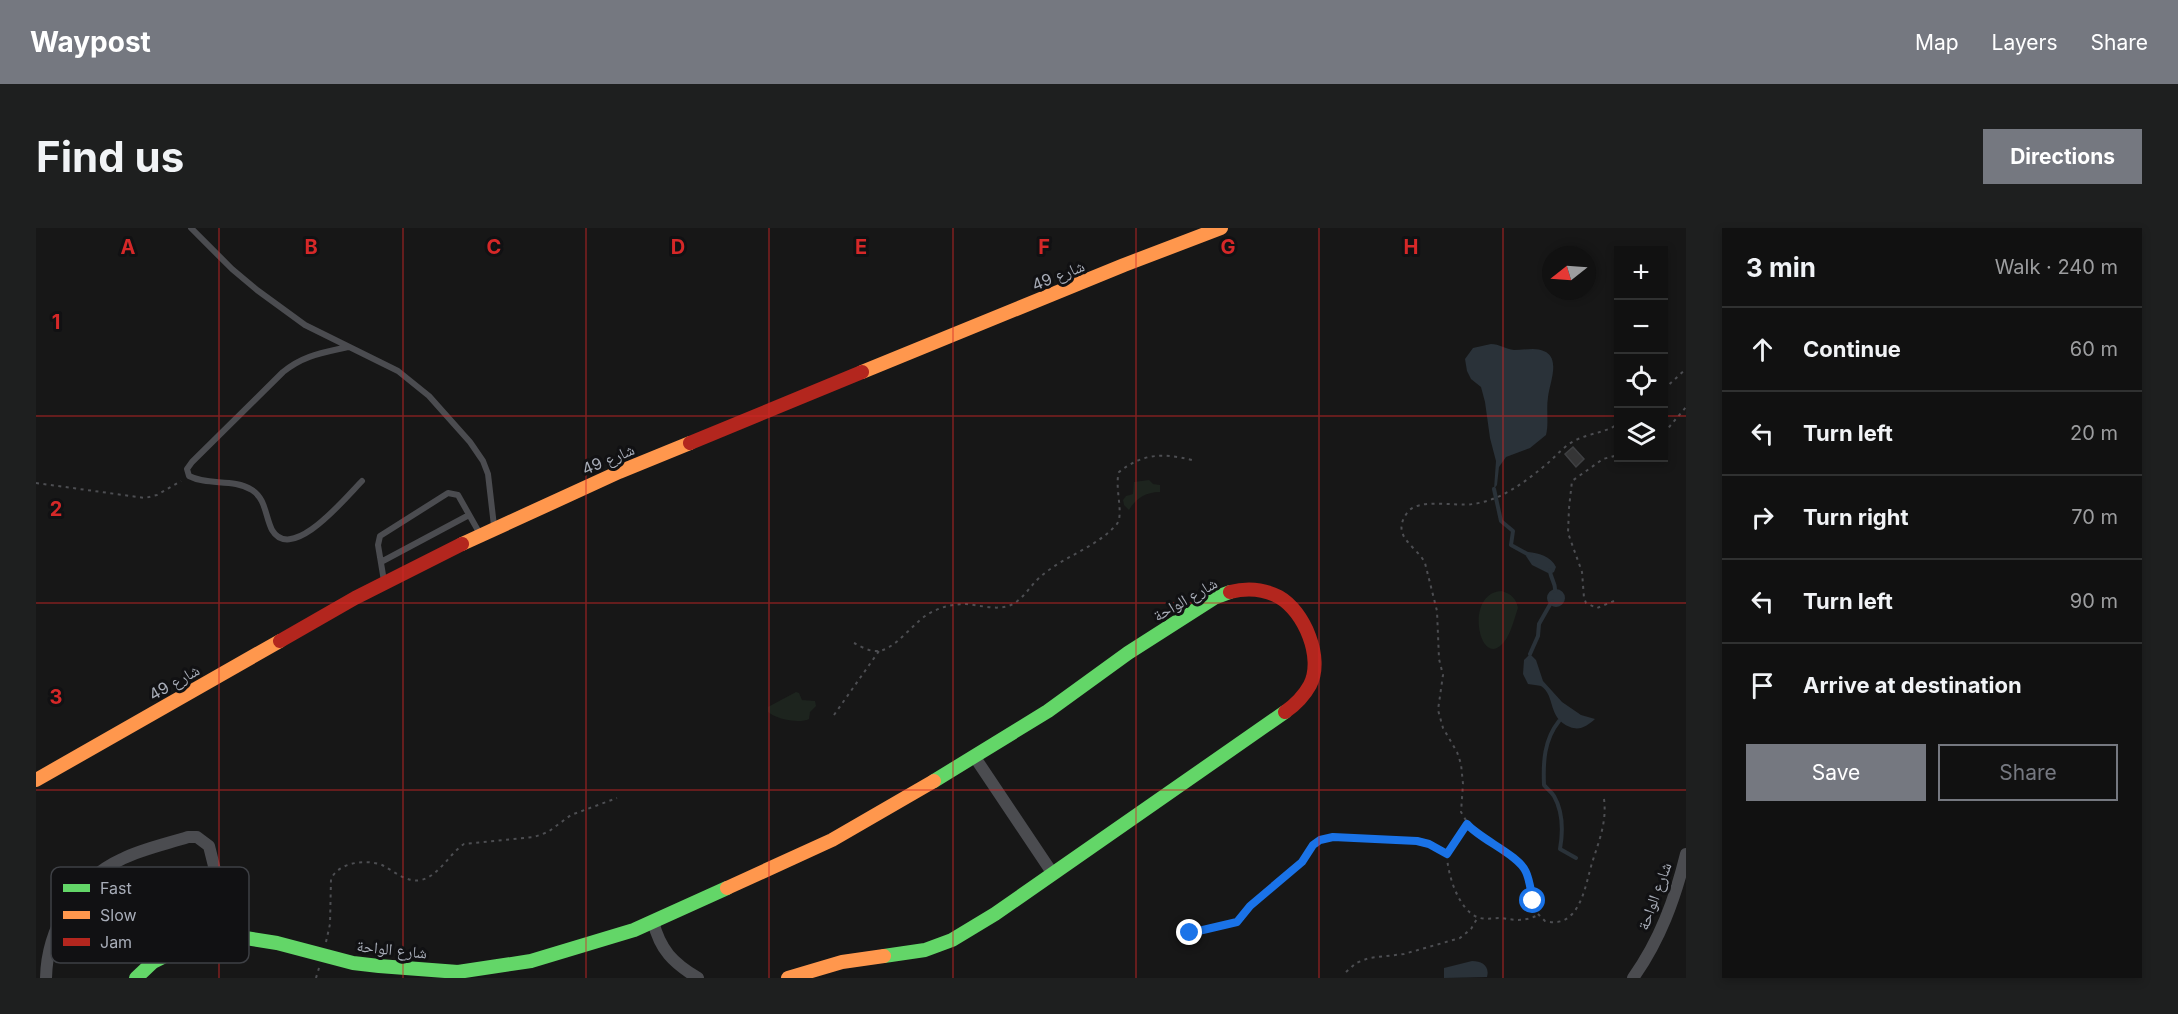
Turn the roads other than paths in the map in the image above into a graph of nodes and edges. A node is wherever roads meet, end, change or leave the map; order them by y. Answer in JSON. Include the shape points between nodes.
{"nodes":[{"id":1,"x":191,"y":228,"type":"edge"},
{"id":2,"x":1221,"y":228,"type":"edge"},
{"id":3,"x":348,"y":347,"type":"junction"},
{"id":4,"x":362,"y":481,"type":"dead end"},
{"id":5,"x":469,"y":515,"type":"junction"},
{"id":6,"x":495,"y":527,"type":"junction"},
{"id":7,"x":480,"y":534,"type":"junction"},
{"id":8,"x":381,"y":562,"type":"junction"},
{"id":9,"x":384,"y":582,"type":"junction"},
{"id":10,"x":974,"y":756,"type":"junction"},
{"id":11,"x":36,"y":780,"type":"edge"},
{"id":12,"x":1686,"y":854,"type":"edge"},
{"id":13,"x":108,"y":867,"type":"edge"},
{"id":14,"x":214,"y":867,"type":"edge"},
{"id":15,"x":1053,"y":874,"type":"junction"},
{"id":16,"x":652,"y":921,"type":"junction"},
{"id":17,"x":249,"y":939,"type":"edge"},
{"id":18,"x":51,"y":952,"type":"edge"},
{"id":19,"x":152,"y":963,"type":"edge"},
{"id":20,"x":46,"y":978,"type":"edge"},
{"id":21,"x":136,"y":978,"type":"edge"},
{"id":22,"x":698,"y":978,"type":"edge"},
{"id":23,"x":788,"y":978,"type":"edge"},
{"id":24,"x":1633,"y":978,"type":"edge"}],
"edges":[{"from":1,"to":3,"type":"lane","via":[[257,290],[305,325]]},
{"from":2,"to":6,"type":"street","name":"شارع 49","via":[[619,472]]},
{"from":3,"to":4,"type":"lane","via":[[306,356],[283,372],[188,470],[189,476],[197,480],[237,484],[253,490],[265,507],[273,532],[287,539],[315,528]]},
{"from":3,"to":6,"type":"lane","via":[[412,381],[470,442],[488,474]]},
{"from":5,"to":7,"type":"lane"},
{"from":5,"to":8,"type":"lane"},
{"from":5,"to":8,"type":"lane","via":[[458,495],[448,493],[380,536]]},
{"from":6,"to":7,"type":"street","name":"شارع 49"},
{"from":7,"to":9,"type":"street","name":"شارع 49"},
{"from":8,"to":9,"type":"lane"},
{"from":9,"to":11,"type":"street","name":"شارع 49"},
{"from":10,"to":15,"type":"street"},
{"from":10,"to":15,"type":"street","name":"شارع الواحة","via":[[1048,711],[1214,598],[1231,591],[1255,589],[1280,597],[1299,614],[1315,660],[1311,684],[1297,703]]},
{"from":10,"to":16,"type":"street","name":"شارع الواحة","via":[[832,840]]},
{"from":12,"to":24,"type":"street","name":"شارع الواحة","via":[[1665,922]]},
{"from":13,"to":14,"type":"street","via":[[120,859],[197,837],[209,846]]},
{"from":15,"to":23,"type":"street","name":"شارع الواحة","via":[[952,940],[925,950],[842,962]]},
{"from":16,"to":17,"type":"street","name":"شارع الواحة","via":[[531,961],[458,972],[353,963]]},
{"from":16,"to":22,"type":"street","via":[[663,949]]},
{"from":18,"to":20,"type":"street"},
{"from":19,"to":21,"type":"street","name":"شارع الواحة"}]}
